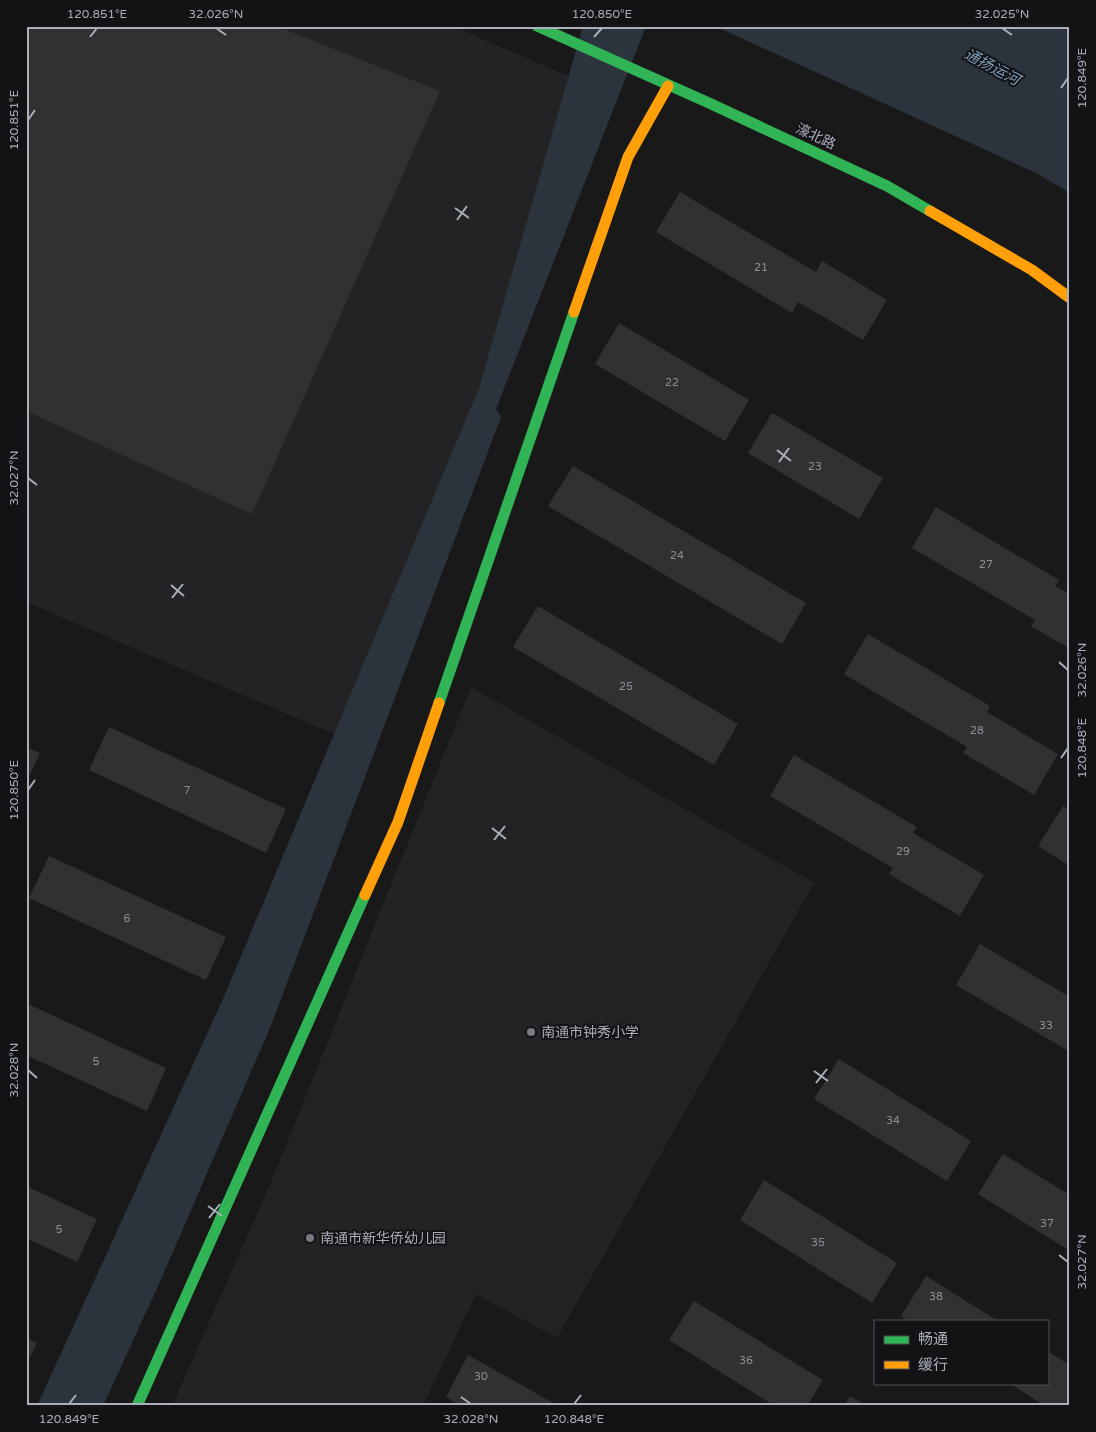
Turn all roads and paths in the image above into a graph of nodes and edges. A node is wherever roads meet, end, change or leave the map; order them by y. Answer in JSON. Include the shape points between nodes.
{"nodes":[{"id":1,"x":537,"y":26,"type":"edge"},
{"id":2,"x":668,"y":86,"type":"junction"},
{"id":3,"x":1070,"y":298,"type":"edge"},
{"id":4,"x":137,"y":1406,"type":"edge"}],
"edges":[{"from":1,"to":2,"type":"street","name":"濠北路"},
{"from":2,"to":3,"type":"street","name":"濠北路","via":[[887,186],[1032,270]]},
{"from":2,"to":4,"type":"street","via":[[628,157],[398,822]]}]}
